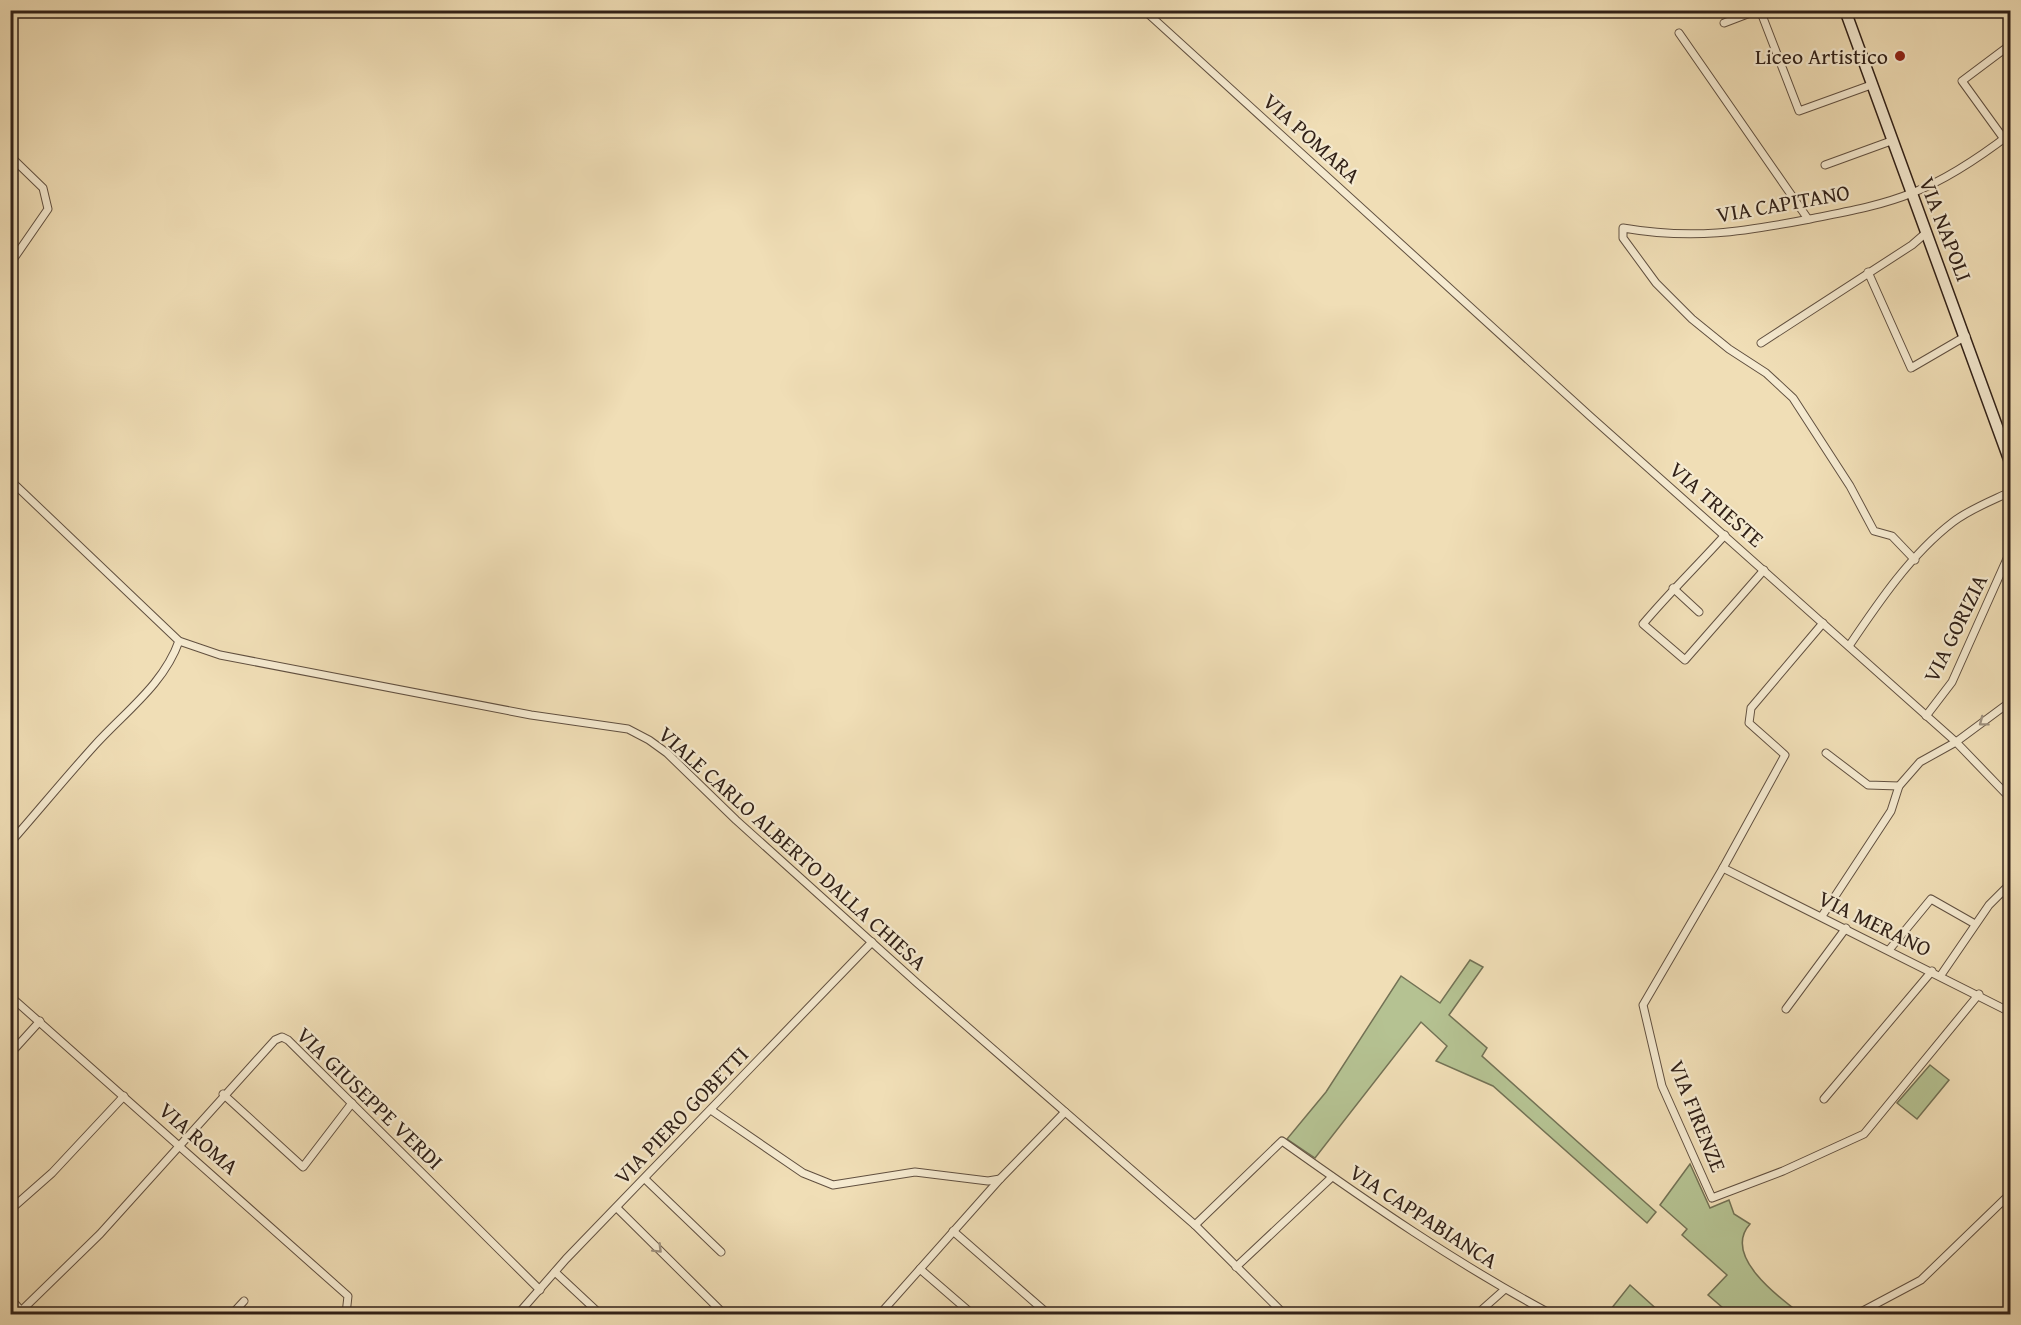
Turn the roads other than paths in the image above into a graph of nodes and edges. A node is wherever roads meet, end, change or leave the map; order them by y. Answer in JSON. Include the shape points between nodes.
{"nodes":[{"id":1,"x":1144,"y":10,"type":"edge"},
{"id":2,"x":1759,"y":10,"type":"edge"},
{"id":3,"x":1845,"y":10,"type":"edge"},
{"id":4,"x":1724,"y":23,"type":"dead end"},
{"id":5,"x":1679,"y":33,"type":"dead end"},
{"id":6,"x":2010,"y":45,"type":"edge"},
{"id":7,"x":1871,"y":85,"type":"junction"},
{"id":8,"x":2007,"y":137,"type":"edge"},
{"id":9,"x":1891,"y":141,"type":"junction"},
{"id":10,"x":10,"y":156,"type":"edge"},
{"id":11,"x":1825,"y":165,"type":"dead end"},
{"id":12,"x":1912,"y":193,"type":"junction"},
{"id":13,"x":1808,"y":219,"type":"junction"},
{"id":14,"x":1928,"y":232,"type":"junction"},
{"id":15,"x":10,"y":264,"type":"edge"},
{"id":16,"x":1869,"y":272,"type":"junction"},
{"id":17,"x":1455,"y":292,"type":"joint"},
{"id":18,"x":1966,"y":336,"type":"junction"},
{"id":19,"x":1761,"y":343,"type":"dead end"},
{"id":20,"x":2010,"y":429,"type":"edge"},
{"id":21,"x":2002,"y":438,"type":"junction"},
{"id":22,"x":2010,"y":462,"type":"edge"},
{"id":23,"x":10,"y":480,"type":"edge"},
{"id":24,"x":2010,"y":492,"type":"edge"},
{"id":25,"x":1725,"y":535,"type":"junction"},
{"id":26,"x":2010,"y":552,"type":"edge"},
{"id":27,"x":1914,"y":560,"type":"junction"},
{"id":28,"x":1764,"y":570,"type":"junction"},
{"id":29,"x":1673,"y":588,"type":"junction"},
{"id":30,"x":1699,"y":612,"type":"dead end"},
{"id":31,"x":1823,"y":623,"type":"junction"},
{"id":32,"x":179,"y":641,"type":"junction"},
{"id":33,"x":1849,"y":646,"type":"junction"},
{"id":34,"x":2010,"y":702,"type":"edge"},
{"id":35,"x":1926,"y":716,"type":"junction"},
{"id":36,"x":1956,"y":742,"type":"junction"},
{"id":37,"x":1826,"y":753,"type":"dead end"},
{"id":38,"x":1899,"y":786,"type":"junction"},
{"id":39,"x":2010,"y":798,"type":"edge"},
{"id":40,"x":10,"y":843,"type":"edge"},
{"id":41,"x":1723,"y":868,"type":"junction"},
{"id":42,"x":2010,"y":884,"type":"edge"},
{"id":43,"x":1822,"y":916,"type":"junction"},
{"id":44,"x":1975,"y":924,"type":"junction"},
{"id":45,"x":1846,"y":928,"type":"junction"},
{"id":46,"x":872,"y":942,"type":"junction"},
{"id":47,"x":1889,"y":950,"type":"junction"},
{"id":48,"x":1932,"y":971,"type":"junction"},
{"id":49,"x":1941,"y":975,"type":"junction"},
{"id":50,"x":1978,"y":994,"type":"junction"},
{"id":51,"x":10,"y":996,"type":"edge"},
{"id":52,"x":1786,"y":1009,"type":"dead end"},
{"id":53,"x":2010,"y":1011,"type":"edge"},
{"id":54,"x":40,"y":1021,"type":"junction"},
{"id":55,"x":10,"y":1054,"type":"edge"},
{"id":56,"x":223,"y":1094,"type":"junction"},
{"id":57,"x":124,"y":1096,"type":"junction"},
{"id":58,"x":1824,"y":1099,"type":"dead end"},
{"id":59,"x":352,"y":1103,"type":"junction"},
{"id":60,"x":711,"y":1110,"type":"junction"},
{"id":61,"x":1065,"y":1112,"type":"junction"},
{"id":62,"x":179,"y":1144,"type":"junction"},
{"id":63,"x":1332,"y":1177,"type":"junction"},
{"id":64,"x":645,"y":1179,"type":"junction"},
{"id":65,"x":1000,"y":1179,"type":"junction"},
{"id":66,"x":2010,"y":1194,"type":"edge"},
{"id":67,"x":616,"y":1208,"type":"junction"},
{"id":68,"x":10,"y":1210,"type":"edge"},
{"id":69,"x":1195,"y":1225,"type":"junction"},
{"id":70,"x":953,"y":1231,"type":"junction"},
{"id":71,"x":721,"y":1252,"type":"dead end"},
{"id":72,"x":1236,"y":1267,"type":"junction"},
{"id":73,"x":920,"y":1269,"type":"junction"},
{"id":74,"x":555,"y":1272,"type":"junction"},
{"id":75,"x":540,"y":1290,"type":"junction"},
{"id":76,"x":1504,"y":1290,"type":"junction"},
{"id":77,"x":10,"y":1298,"type":"edge"},
{"id":78,"x":244,"y":1301,"type":"dead end"},
{"id":79,"x":23,"y":1313,"type":"edge"},
{"id":80,"x":232,"y":1314,"type":"edge"},
{"id":81,"x":346,"y":1314,"type":"edge"},
{"id":82,"x":518,"y":1314,"type":"edge"},
{"id":83,"x":600,"y":1314,"type":"edge"},
{"id":84,"x":724,"y":1314,"type":"edge"},
{"id":85,"x":880,"y":1314,"type":"edge"},
{"id":86,"x":972,"y":1314,"type":"edge"},
{"id":87,"x":1048,"y":1314,"type":"edge"},
{"id":88,"x":1284,"y":1314,"type":"edge"},
{"id":89,"x":1478,"y":1314,"type":"edge"},
{"id":90,"x":1551,"y":1314,"type":"edge"},
{"id":91,"x":1857,"y":1314,"type":"edge"}],
"edges":[{"from":1,"to":17,"type":"street","name":"VIA POMARA"},
{"from":2,"to":4,"type":"street"},
{"from":2,"to":7,"type":"street","via":[[1799,111]]},
{"from":3,"to":7,"type":"street","name":"VIA NAPOLI"},
{"from":5,"to":13,"type":"street"},
{"from":6,"to":8,"type":"street","via":[[1962,81]]},
{"from":7,"to":9,"type":"street","name":"VIA NAPOLI"},
{"from":8,"to":12,"type":"street","name":"VIA CAPITANO","via":[[1961,170]]},
{"from":9,"to":11,"type":"street"},
{"from":9,"to":12,"type":"street","name":"VIA NAPOLI"},
{"from":10,"to":15,"type":"street","via":[[43,188],[48,209]]},
{"from":12,"to":13,"type":"street","name":"VIA CAPITANO"},
{"from":12,"to":14,"type":"street","name":"VIA NAPOLI"},
{"from":13,"to":27,"type":"street","name":"VIA CAPITANO","via":[[1704,236],[1623,228],[1623,238],[1656,283],[1692,320],[1766,373],[1793,398],[1874,531],[1892,536]]},
{"from":14,"to":16,"type":"street"},
{"from":14,"to":18,"type":"street","name":"VIA NAPOLI"},
{"from":16,"to":18,"type":"street","via":[[1911,368]]},
{"from":16,"to":19,"type":"street"},
{"from":17,"to":25,"type":"street","name":"VIA TRIESTE"},
{"from":18,"to":21,"type":"street","name":"VIA NAPOLI"},
{"from":20,"to":21,"type":"street"},
{"from":21,"to":22,"type":"street","name":"VIA NAPOLI"},
{"from":23,"to":32,"type":"street","name":"VIALE CARLO ALBERTO DALLA CHIESA"},
{"from":24,"to":27,"type":"street","via":[[1953,522]]},
{"from":25,"to":28,"type":"street","name":"VIA TRIESTE"},
{"from":25,"to":29,"type":"street"},
{"from":26,"to":35,"type":"street","name":"VIA GORIZIA","via":[[1952,681]]},
{"from":27,"to":33,"type":"street"},
{"from":28,"to":29,"type":"street","via":[[1685,660],[1643,624]]},
{"from":28,"to":31,"type":"street","name":"VIA TRIESTE"},
{"from":29,"to":30,"type":"street"},
{"from":31,"to":33,"type":"street","name":"VIA TRIESTE"},
{"from":31,"to":41,"type":"street","via":[[1751,708],[1749,723],[1785,754]]},
{"from":32,"to":40,"type":"street","via":[[157,682],[97,743]]},
{"from":32,"to":46,"type":"street","name":"VIALE CARLO ALBERTO DALLA CHIESA","via":[[220,655],[271,665],[531,715],[628,729],[667,753]]},
{"from":33,"to":35,"type":"street","name":"VIA TRIESTE"},
{"from":34,"to":36,"type":"street","one_way":true},
{"from":35,"to":36,"type":"street","name":"VIA TRIESTE"},
{"from":36,"to":38,"type":"street","via":[[1920,762]]},
{"from":36,"to":39,"type":"street","name":"VIA TRIESTE"},
{"from":37,"to":38,"type":"street","via":[[1868,785]]},
{"from":38,"to":43,"type":"street","via":[[1891,811]]},
{"from":41,"to":43,"type":"street","name":"VIA MERANO"},
{"from":41,"to":50,"type":"street","name":"VIA FIRENZE","via":[[1643,1005],[1662,1086],[1712,1198],[1864,1134]]},
{"from":42,"to":44,"type":"street"},
{"from":43,"to":45,"type":"street","name":"VIA MERANO"},
{"from":44,"to":47,"type":"street","via":[[1931,899]]},
{"from":44,"to":49,"type":"street"},
{"from":45,"to":47,"type":"street","name":"VIA MERANO"},
{"from":45,"to":52,"type":"street"},
{"from":46,"to":60,"type":"street","name":"VIA PIERO GOBETTI"},
{"from":46,"to":61,"type":"street","name":"VIALE CARLO ALBERTO DALLA CHIESA"},
{"from":47,"to":48,"type":"street","name":"VIA MERANO"},
{"from":48,"to":49,"type":"street","name":"VIA MERANO"},
{"from":48,"to":58,"type":"street"},
{"from":49,"to":50,"type":"street","name":"VIA MERANO"},
{"from":50,"to":53,"type":"street","name":"VIA MERANO"},
{"from":51,"to":54,"type":"street","name":"VIA ROMA"},
{"from":54,"to":55,"type":"street"},
{"from":54,"to":57,"type":"street","name":"VIA ROMA"},
{"from":56,"to":59,"type":"street","name":"VIA GIUSEPPE VERDI","via":[[282,1036]]},
{"from":56,"to":59,"type":"street","via":[[303,1167]]},
{"from":56,"to":62,"type":"street","name":"VIA GIUSEPPE VERDI"},
{"from":57,"to":62,"type":"street","name":"VIA ROMA"},
{"from":57,"to":68,"type":"street","via":[[52,1173]]},
{"from":59,"to":75,"type":"street","name":"VIA GIUSEPPE VERDI"},
{"from":60,"to":64,"type":"street","name":"VIA PIERO GOBETTI"},
{"from":60,"to":65,"type":"street","via":[[803,1173],[833,1185],[915,1172]]},
{"from":61,"to":65,"type":"street"},
{"from":61,"to":69,"type":"street","name":"VIALE CARLO ALBERTO DALLA CHIESA"},
{"from":62,"to":79,"type":"street","name":"VIA GIUSEPPE VERDI"},
{"from":62,"to":81,"type":"street","name":"VIA ROMA","via":[[348,1296]]},
{"from":63,"to":69,"type":"street","name":"VIA CAPPABIANCA","via":[[1282,1141]]},
{"from":63,"to":72,"type":"street"},
{"from":63,"to":76,"type":"street","name":"VIA CAPPABIANCA"},
{"from":64,"to":67,"type":"street","name":"VIA PIERO GOBETTI"},
{"from":64,"to":71,"type":"street"},
{"from":65,"to":70,"type":"street"},
{"from":66,"to":91,"type":"street","via":[[1921,1280]]},
{"from":67,"to":74,"type":"street","name":"VIA PIERO GOBETTI"},
{"from":67,"to":84,"type":"street","one_way":true},
{"from":69,"to":72,"type":"street","name":"VIALE CARLO ALBERTO DALLA CHIESA"},
{"from":70,"to":73,"type":"street"},
{"from":70,"to":87,"type":"street"},
{"from":72,"to":88,"type":"street","name":"VIALE CARLO ALBERTO DALLA CHIESA"},
{"from":73,"to":85,"type":"street"},
{"from":73,"to":86,"type":"street"},
{"from":74,"to":75,"type":"street","name":"VIA PIERO GOBETTI"},
{"from":74,"to":83,"type":"street"},
{"from":75,"to":82,"type":"street","name":"VIA PIERO GOBETTI"},
{"from":76,"to":89,"type":"street"},
{"from":76,"to":90,"type":"street","name":"VIA CAPPABIANCA"},
{"from":77,"to":79,"type":"street"},
{"from":78,"to":80,"type":"street"}]}
